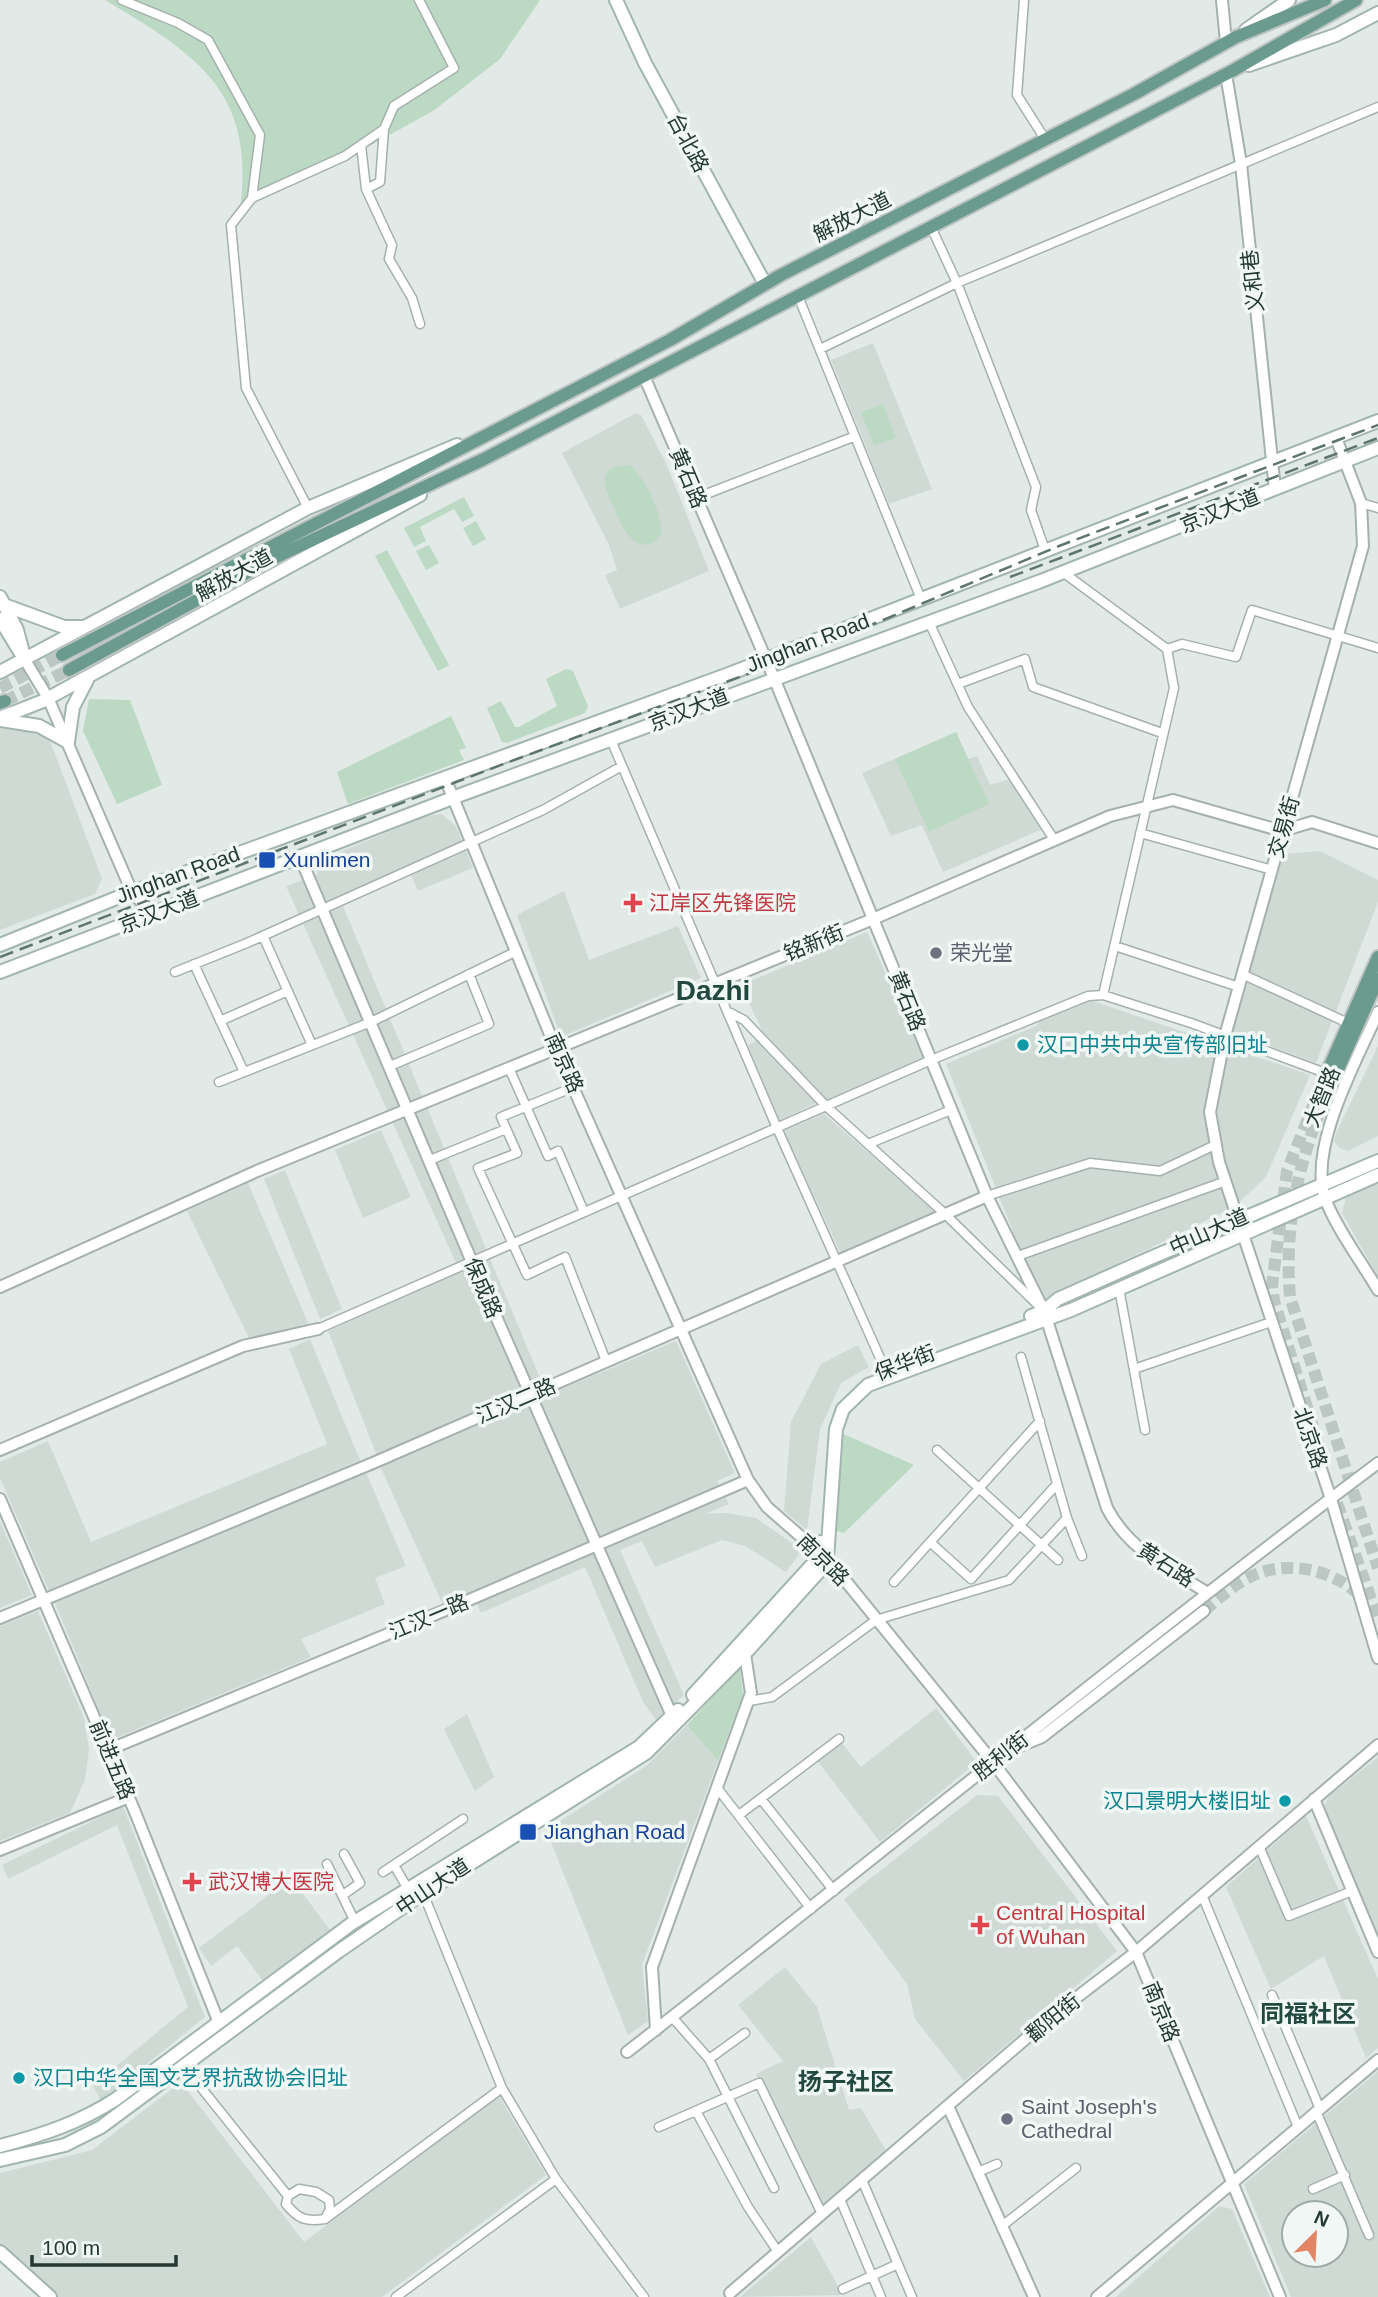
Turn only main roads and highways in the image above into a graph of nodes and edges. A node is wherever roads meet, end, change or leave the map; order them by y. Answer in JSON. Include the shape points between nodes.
{"nodes":[{"id":1,"x":616,"y":0,"type":"edge"},
{"id":2,"x":1289,"y":0,"type":"edge"},
{"id":3,"x":1325,"y":0,"type":"edge"},
{"id":4,"x":1356,"y":0,"type":"edge"},
{"id":5,"x":1378,"y":13,"type":"edge"},
{"id":6,"x":1231,"y":39,"type":"junction"},
{"id":7,"x":1229,"y":72,"type":"junction"},
{"id":8,"x":765,"y":284,"type":"junction"},
{"id":9,"x":1378,"y":421,"type":"edge"},
{"id":10,"x":486,"y":433,"type":"junction"},
{"id":11,"x":1378,"y":448,"type":"edge"},
{"id":12,"x":484,"y":459,"type":"junction"},
{"id":13,"x":2,"y":601,"type":"edge"},
{"id":14,"x":0,"y":619,"type":"edge"},
{"id":15,"x":85,"y":627,"type":"junction"},
{"id":16,"x":62,"y":655,"type":"tunnel mouth"},
{"id":17,"x":25,"y":660,"type":"junction"},
{"id":18,"x":69,"y":670,"type":"tunnel mouth"},
{"id":19,"x":0,"y":672,"type":"edge"},
{"id":20,"x":94,"y":673,"type":"junction"},
{"id":21,"x":0,"y":719,"type":"edge"},
{"id":22,"x":0,"y":945,"type":"edge"},
{"id":23,"x":1378,"y":957,"type":"edge"},
{"id":24,"x":0,"y":972,"type":"edge"},
{"id":25,"x":1378,"y":979,"type":"edge"},
{"id":26,"x":1378,"y":1161,"type":"edge"},
{"id":27,"x":1378,"y":1175,"type":"edge"},
{"id":28,"x":1046,"y":1315,"type":"junction"},
{"id":29,"x":824,"y":1557,"type":"junction"},
{"id":30,"x":740,"y":1651,"type":"junction"},
{"id":31,"x":0,"y":2146,"type":"edge"},
{"id":32,"x":0,"y":2160,"type":"edge"},
{"id":33,"x":0,"y":2252,"type":"edge"},
{"id":34,"x":50,"y":2297,"type":"edge"}],
"edges":[{"from":1,"to":8,"type":"main road","name":"台北路","via":[[645,64]]},
{"from":2,"to":6,"type":"main road","name":"解放大道"},
{"from":3,"to":6,"type":"main road","name":"解放大道"},
{"from":4,"to":7,"type":"main road","name":"解放大道"},
{"from":5,"to":7,"type":"main road","name":"解放大道","via":[[1336,35]]},
{"from":6,"to":8,"type":"main road","name":"解放大道"},
{"from":7,"to":12,"type":"main road","name":"解放大道"},
{"from":8,"to":10,"type":"main road","name":"解放大道","via":[[670,340]]},
{"from":9,"to":22,"type":"main road","name":"Jinghan Road","via":[[765,659]]},
{"from":10,"to":15,"type":"main road","name":"解放大道","via":[[307,508]]},
{"from":10,"to":16,"type":"main road","name":"解放大道"},
{"from":11,"to":24,"type":"main road","name":"京汉大道","via":[[1064,573],[774,678]]},
{"from":12,"to":18,"type":"main road","name":"解放大道","via":[[272,559]]},
{"from":12,"to":20,"type":"main road","name":"解放大道"},
{"from":13,"to":15,"type":"main road","via":[[64,627]]},
{"from":13,"to":17,"type":"main road"},
{"from":14,"to":17,"type":"main road"},
{"from":15,"to":17,"type":"main road","name":"解放大道"},
{"from":17,"to":19,"type":"main road","name":"解放大道"},
{"from":20,"to":21,"type":"main road","name":"解放大道"},
{"from":20,"to":21,"type":"main road","via":[[80,689],[73,707],[68,743],[39,726]]},
{"from":23,"to":25,"type":"main road","name":"大智路","via":[[1324,1089]]},
{"from":26,"to":28,"type":"main road","name":"中山大道","via":[[1058,1299]]},
{"from":27,"to":28,"type":"main road","name":"中山大道"},
{"from":28,"to":29,"type":"main road","name":"保华街","via":[[868,1385],[843,1409],[836,1429]]},
{"from":28,"to":29,"type":"main road","name":"保华街","via":[[885,1369],[851,1389],[829,1427]]},
{"from":29,"to":30,"type":"main road","name":"中山大道"},
{"from":30,"to":31,"type":"main road","name":"中山大道","via":[[629,1753],[355,1922],[86,2118]]},
{"from":30,"to":32,"type":"main road","name":"中山大道","via":[[646,1753],[422,1894],[101,2127],[65,2145]]},
{"from":33,"to":34,"type":"main road"}]}
